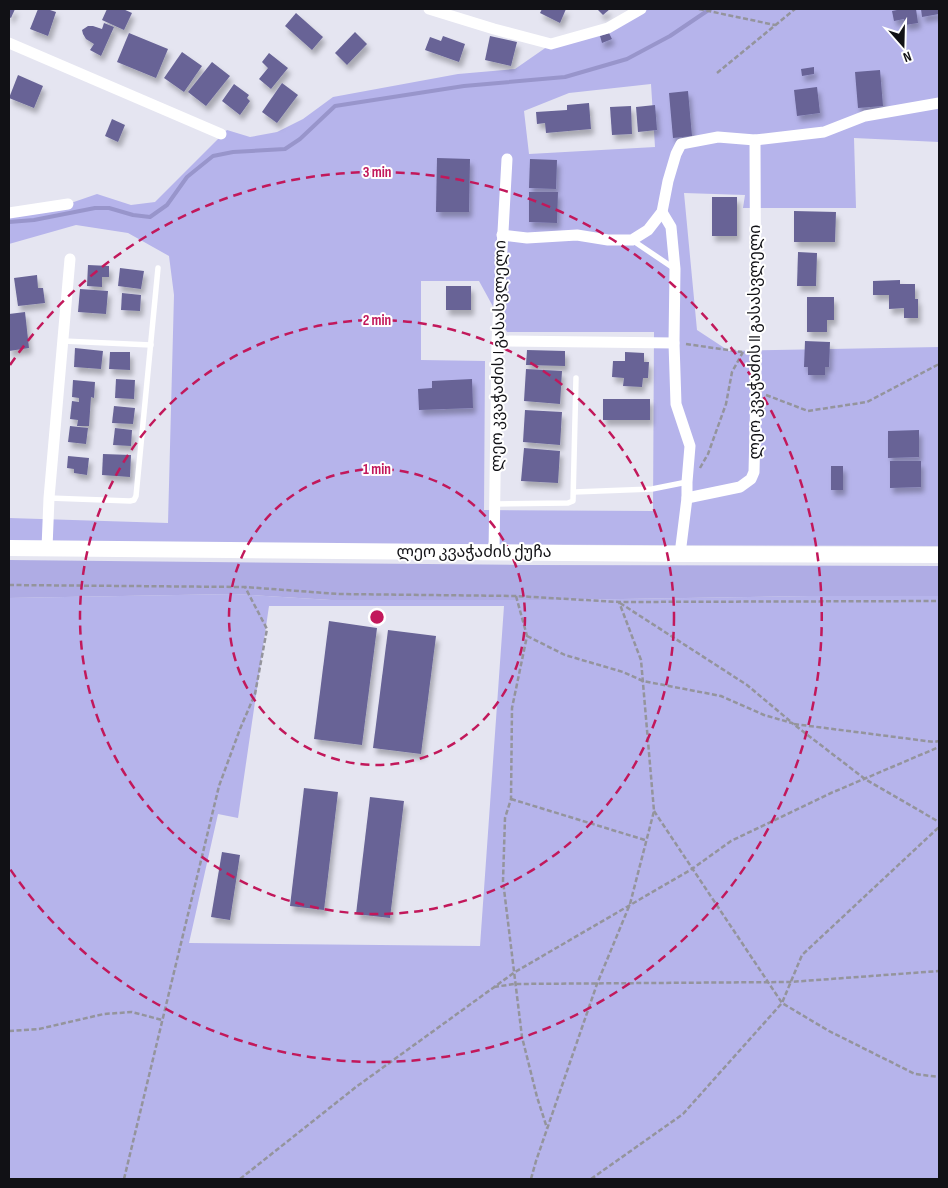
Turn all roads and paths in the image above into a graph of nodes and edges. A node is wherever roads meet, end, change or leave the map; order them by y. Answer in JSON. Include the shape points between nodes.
{"nodes":[{"id":1,"x":429,"y":9,"type":"edge"},
{"id":2,"x":642,"y":9,"type":"edge"},
{"id":3,"x":699,"y":9,"type":"edge"},
{"id":4,"x":795,"y":9,"type":"edge"},
{"id":5,"x":775,"y":25,"type":"junction"},
{"id":6,"x":9,"y":43,"type":"edge"},
{"id":7,"x":717,"y":73,"type":"dead end"},
{"id":8,"x":939,"y":102,"type":"edge"},
{"id":9,"x":221,"y":134,"type":"dead end"},
{"id":10,"x":755,"y":140,"type":"junction"},
{"id":11,"x":507,"y":159,"type":"dead end"},
{"id":12,"x":68,"y":204,"type":"dead end"},
{"id":13,"x":662,"y":212,"type":"junction"},
{"id":14,"x":9,"y":213,"type":"edge"},
{"id":15,"x":502,"y":236,"type":"junction"},
{"id":16,"x":632,"y":240,"type":"junction"},
{"id":17,"x":70,"y":259,"type":"dead end"},
{"id":18,"x":158,"y":268,"type":"dead end"},
{"id":19,"x":675,"y":270,"type":"junction"},
{"id":20,"x":63,"y":341,"type":"junction"},
{"id":21,"x":497,"y":341,"type":"junction"},
{"id":22,"x":674,"y":343,"type":"junction"},
{"id":23,"x":151,"y":345,"type":"junction"},
{"id":24,"x":743,"y":352,"type":"junction"},
{"id":25,"x":756,"y":354,"type":"junction"},
{"id":26,"x":939,"y":364,"type":"edge"},
{"id":27,"x":576,"y":378,"type":"dead end"},
{"id":28,"x":756,"y":391,"type":"junction"},
{"id":29,"x":700,"y":468,"type":"dead end"},
{"id":30,"x":686,"y":482,"type":"junction"},
{"id":31,"x":574,"y":492,"type":"junction"},
{"id":32,"x":50,"y":498,"type":"junction"},
{"id":33,"x":687,"y":498,"type":"junction"},
{"id":34,"x":496,"y":504,"type":"junction"},
{"id":35,"x":9,"y":548,"type":"edge"},
{"id":36,"x":47,"y":548,"type":"junction"},
{"id":37,"x":494,"y":553,"type":"junction"},
{"id":38,"x":680,"y":554,"type":"junction"},
{"id":39,"x":939,"y":555,"type":"edge"},
{"id":40,"x":9,"y":585,"type":"edge"},
{"id":41,"x":244,"y":587,"type":"junction"},
{"id":42,"x":516,"y":596,"type":"junction"},
{"id":43,"x":939,"y":600,"type":"edge"},
{"id":44,"x":619,"y":602,"type":"junction"},
{"id":45,"x":527,"y":636,"type":"junction"},
{"id":46,"x":643,"y":681,"type":"junction"},
{"id":47,"x":792,"y":724,"type":"junction"},
{"id":48,"x":939,"y":741,"type":"edge"},
{"id":49,"x":939,"y":747,"type":"edge"},
{"id":50,"x":865,"y":779,"type":"junction"},
{"id":51,"x":511,"y":799,"type":"junction"},
{"id":52,"x":654,"y":811,"type":"junction"},
{"id":53,"x":939,"y":822,"type":"edge"},
{"id":54,"x":939,"y":827,"type":"edge"},
{"id":55,"x":645,"y":840,"type":"junction"},
{"id":56,"x":692,"y":868,"type":"junction"},
{"id":57,"x":630,"y":904,"type":"junction"},
{"id":58,"x":939,"y":971,"type":"edge"},
{"id":59,"x":515,"y":972,"type":"junction"},
{"id":60,"x":768,"y":982,"type":"junction"},
{"id":61,"x":790,"y":982,"type":"junction"},
{"id":62,"x":514,"y":984,"type":"junction"},
{"id":63,"x":597,"y":984,"type":"junction"},
{"id":64,"x":493,"y":987,"type":"junction"},
{"id":65,"x":782,"y":1003,"type":"junction"},
{"id":66,"x":162,"y":1020,"type":"junction"},
{"id":67,"x":9,"y":1031,"type":"edge"},
{"id":68,"x":939,"y":1077,"type":"edge"},
{"id":69,"x":547,"y":1128,"type":"junction"},
{"id":70,"x":124,"y":1179,"type":"edge"},
{"id":71,"x":240,"y":1179,"type":"edge"},
{"id":72,"x":532,"y":1179,"type":"edge"},
{"id":73,"x":591,"y":1179,"type":"edge"}],
"edges":[{"from":1,"to":2,"type":"street","via":[[551,44],[608,28]]},
{"from":3,"to":5,"type":"path"},
{"from":4,"to":5,"type":"path"},
{"from":5,"to":7,"type":"path"},
{"from":6,"to":9,"type":"street"},
{"from":8,"to":10,"type":"street","via":[[865,116],[824,132]]},
{"from":10,"to":13,"type":"street","via":[[718,137],[682,144],[668,181]]},
{"from":10,"to":25,"type":"street","name":"ლეო კვაჭაძის II გასასვლელი"},
{"from":11,"to":15,"type":"street","name":"ლეო კვაჭაძის I გასასვლელი"},
{"from":12,"to":14,"type":"street"},
{"from":13,"to":16,"type":"street","via":[[648,230]]},
{"from":13,"to":19,"type":"street","via":[[670,227]]},
{"from":15,"to":16,"type":"street","via":[[577,235]]},
{"from":15,"to":21,"type":"street","name":"ლეო კვაჭაძის I გასასვლელი"},
{"from":16,"to":19,"type":"lane"},
{"from":17,"to":20,"type":"street"},
{"from":18,"to":23,"type":"lane"},
{"from":19,"to":22,"type":"street"},
{"from":20,"to":23,"type":"lane"},
{"from":20,"to":32,"type":"street"},
{"from":21,"to":22,"type":"street"},
{"from":21,"to":34,"type":"street","name":"ლეო კვაჭაძის I გასასვლელი"},
{"from":22,"to":24,"type":"path"},
{"from":22,"to":30,"type":"street","via":[[676,404],[690,446]]},
{"from":23,"to":32,"type":"lane","via":[[134,500]]},
{"from":24,"to":25,"type":"path"},
{"from":24,"to":29,"type":"path","via":[[732,372],[726,404]]},
{"from":25,"to":28,"type":"street","name":"ლეო კვაჭაძის II გასასვლელი"},
{"from":26,"to":28,"type":"path","via":[[867,402],[808,411]]},
{"from":27,"to":31,"type":"lane"},
{"from":28,"to":33,"type":"street","name":"ლეო კვაჭაძის II გასასვლელი","via":[[754,472],[751,479],[740,487]]},
{"from":30,"to":31,"type":"lane","via":[[652,489]]},
{"from":30,"to":33,"type":"street"},
{"from":31,"to":34,"type":"lane","via":[[573,501],[568,503]]},
{"from":32,"to":36,"type":"street"},
{"from":33,"to":38,"type":"street"},
{"from":34,"to":37,"type":"street","name":"ლეო კვაჭაძის I გასასვლელი"},
{"from":35,"to":36,"type":"main road","name":"ლეო კვაჭაძის ქუჩა"},
{"from":36,"to":37,"type":"main road","name":"ლეო კვაჭაძის ქუჩა"},
{"from":37,"to":38,"type":"main road","name":"ლეო კვაჭაძის ქუჩა"},
{"from":38,"to":39,"type":"main road","name":"ლეო კვაჭაძის ქუჩა"},
{"from":40,"to":41,"type":"path"},
{"from":41,"to":42,"type":"path","via":[[338,594]]},
{"from":41,"to":66,"type":"path","via":[[266,628],[255,694],[219,786]]},
{"from":42,"to":44,"type":"path"},
{"from":42,"to":45,"type":"path"},
{"from":43,"to":44,"type":"path"},
{"from":44,"to":46,"type":"path","via":[[641,660]]},
{"from":44,"to":47,"type":"path","via":[[747,685]]},
{"from":45,"to":46,"type":"path","via":[[565,655]]},
{"from":45,"to":51,"type":"path","via":[[512,708]]},
{"from":46,"to":47,"type":"path","via":[[721,696]]},
{"from":46,"to":52,"type":"path"},
{"from":47,"to":48,"type":"path"},
{"from":47,"to":50,"type":"path"},
{"from":49,"to":50,"type":"path"},
{"from":50,"to":53,"type":"path"},
{"from":50,"to":56,"type":"path","via":[[731,841]]},
{"from":51,"to":55,"type":"path"},
{"from":51,"to":59,"type":"path","via":[[505,818],[503,881]]},
{"from":52,"to":55,"type":"path"},
{"from":52,"to":56,"type":"path"},
{"from":54,"to":61,"type":"path","via":[[802,955]]},
{"from":55,"to":57,"type":"path"},
{"from":56,"to":57,"type":"path"},
{"from":56,"to":60,"type":"path"},
{"from":57,"to":59,"type":"path"},
{"from":57,"to":63,"type":"path"},
{"from":58,"to":61,"type":"path"},
{"from":59,"to":62,"type":"path"},
{"from":59,"to":64,"type":"path"},
{"from":60,"to":61,"type":"path"},
{"from":60,"to":63,"type":"path"},
{"from":60,"to":65,"type":"path"},
{"from":61,"to":65,"type":"path"},
{"from":62,"to":63,"type":"path"},
{"from":62,"to":64,"type":"path"},
{"from":62,"to":69,"type":"path","via":[[522,1037]]},
{"from":63,"to":69,"type":"path"},
{"from":64,"to":71,"type":"path","via":[[356,1087]]},
{"from":65,"to":68,"type":"path","via":[[829,1031],[915,1074]]},
{"from":65,"to":73,"type":"path","via":[[683,1114]]},
{"from":66,"to":67,"type":"path","via":[[132,1012],[104,1014],[39,1029]]},
{"from":66,"to":70,"type":"path"},
{"from":69,"to":72,"type":"path"}]}
